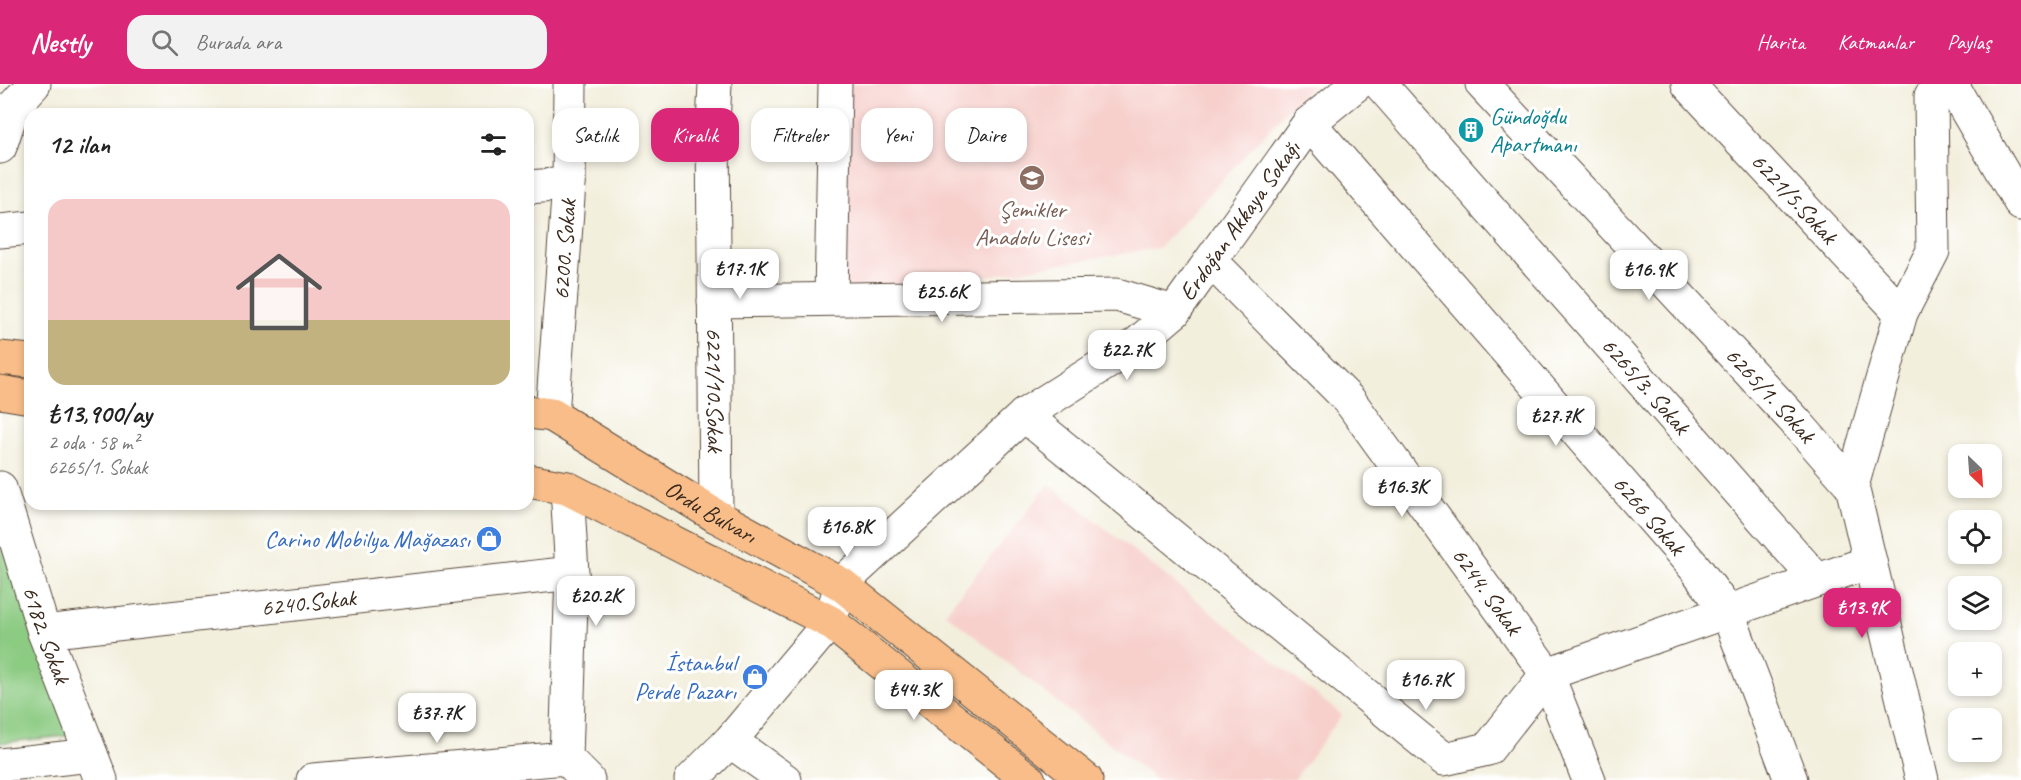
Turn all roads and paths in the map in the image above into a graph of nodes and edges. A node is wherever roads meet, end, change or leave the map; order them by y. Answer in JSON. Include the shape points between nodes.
{"nodes":[{"id":1,"x":34,"y":84,"type":"edge"},
{"id":2,"x":570,"y":84,"type":"edge"},
{"id":3,"x":715,"y":84,"type":"edge"},
{"id":4,"x":835,"y":84,"type":"edge"},
{"id":5,"x":1357,"y":84,"type":"edge"},
{"id":6,"x":1380,"y":84,"type":"edge"},
{"id":7,"x":1482,"y":84,"type":"edge"},
{"id":8,"x":1688,"y":84,"type":"edge"},
{"id":9,"x":1940,"y":84,"type":"edge"},
{"id":10,"x":1951,"y":84,"type":"edge"},
{"id":11,"x":1309,"y":123,"type":"junction"},
{"id":12,"x":0,"y":147,"type":"edge"},
{"id":13,"x":569,"y":184,"type":"junction"},
{"id":14,"x":534,"y":187,"type":"edge"},
{"id":15,"x":2021,"y":204,"type":"edge"},
{"id":16,"x":24,"y":229,"type":"edge"},
{"id":17,"x":0,"y":231,"type":"edge"},
{"id":18,"x":1212,"y":262,"type":"junction"},
{"id":19,"x":831,"y":298,"type":"junction"},
{"id":20,"x":714,"y":301,"type":"junction"},
{"id":21,"x":1174,"y":312,"type":"junction"},
{"id":22,"x":1901,"y":313,"type":"junction"},
{"id":23,"x":0,"y":358,"type":"edge"},
{"id":24,"x":24,"y":360,"type":"edge"},
{"id":25,"x":0,"y":392,"type":"edge"},
{"id":26,"x":24,"y":396,"type":"edge"},
{"id":27,"x":540,"y":414,"type":"edge"},
{"id":28,"x":1024,"y":416,"type":"junction"},
{"id":29,"x":534,"y":483,"type":"edge"},
{"id":30,"x":1852,"y":486,"type":"junction"},
{"id":31,"x":0,"y":488,"type":"edge"},
{"id":32,"x":567,"y":488,"type":"junction"},
{"id":33,"x":716,"y":516,"type":"junction"},
{"id":34,"x":1870,"y":562,"type":"junction"},
{"id":35,"x":572,"y":573,"type":"junction"},
{"id":36,"x":1817,"y":580,"type":"junction"},
{"id":37,"x":841,"y":584,"type":"junction"},
{"id":38,"x":1727,"y":611,"type":"junction"},
{"id":39,"x":831,"y":622,"type":"junction"},
{"id":40,"x":44,"y":632,"type":"junction"},
{"id":41,"x":1547,"y":674,"type":"junction"},
{"id":42,"x":730,"y":741,"type":"junction"},
{"id":43,"x":96,"y":767,"type":"edge"},
{"id":44,"x":577,"y":769,"type":"edge"},
{"id":45,"x":2,"y":770,"type":"edge"},
{"id":46,"x":313,"y":780,"type":"edge"},
{"id":47,"x":691,"y":780,"type":"edge"},
{"id":48,"x":785,"y":780,"type":"edge"},
{"id":49,"x":1029,"y":780,"type":"edge"},
{"id":50,"x":1086,"y":780,"type":"edge"},
{"id":51,"x":1588,"y":780,"type":"edge"},
{"id":52,"x":1791,"y":780,"type":"edge"},
{"id":53,"x":1922,"y":780,"type":"edge"}],
"edges":[{"from":1,"to":12,"type":"street","via":[[13,107]]},
{"from":2,"to":13,"type":"street","name":"6200. Sokak"},
{"from":3,"to":20,"type":"street","name":"6221/10.Sokak"},
{"from":4,"to":19,"type":"street"},
{"from":5,"to":11,"type":"street","name":"Erdoğan Akkaya Sokağı"},
{"from":6,"to":36,"type":"street","name":"6265/3. Sokak"},
{"from":7,"to":30,"type":"street","name":"6265/1. Sokak"},
{"from":8,"to":22,"type":"street","name":"6221/5.Sokak"},
{"from":9,"to":22,"type":"street","via":[[1931,96],[1933,251]]},
{"from":10,"to":15,"type":"street"},
{"from":11,"to":18,"type":"street","name":"Erdoğan Akkaya Sokağı"},
{"from":11,"to":38,"type":"street","name":"6266 Sokak","via":[[1696,568]]},
{"from":13,"to":14,"type":"street"},
{"from":13,"to":27,"type":"street","name":"6200. Sokak"},
{"from":16,"to":17,"type":"street"},
{"from":18,"to":21,"type":"street","name":"Erdoğan Akkaya Sokağı"},
{"from":18,"to":41,"type":"street","name":"6244. Sokak","via":[[1349,400]]},
{"from":19,"to":20,"type":"street"},
{"from":19,"to":21,"type":"street","via":[[1117,295]]},
{"from":20,"to":33,"type":"street","name":"6221/10.Sokak"},
{"from":21,"to":28,"type":"street","name":"Erdoğan Akkaya Sokağı","via":[[1138,343]]},
{"from":22,"to":30,"type":"street"},
{"from":23,"to":24,"type":"main road"},
{"from":25,"to":26,"type":"main road"},
{"from":27,"to":33,"type":"main road","name":"Ordu Bulvarı"},
{"from":28,"to":37,"type":"street","name":"Erdoğan Akkaya Sokağı"},
{"from":28,"to":41,"type":"street","via":[[1444,759],[1488,749]]},
{"from":29,"to":32,"type":"main road","name":"Ordu Bulvarı"},
{"from":30,"to":34,"type":"street","name":"6265/1. Sokak"},
{"from":31,"to":40,"type":"street","name":"6182. Sokak"},
{"from":32,"to":35,"type":"street"},
{"from":32,"to":39,"type":"main road","name":"Ordu Bulvarı"},
{"from":33,"to":37,"type":"main road","name":"Ordu Bulvarı"},
{"from":34,"to":36,"type":"street"},
{"from":34,"to":53,"type":"street","name":"6265/1. Sokak"},
{"from":35,"to":40,"type":"street","name":"6240.Sokak"},
{"from":35,"to":44,"type":"street"},
{"from":36,"to":38,"type":"street"},
{"from":37,"to":39,"type":"street"},
{"from":37,"to":50,"type":"main road","name":"Ordu Bulvarı"},
{"from":38,"to":41,"type":"street"},
{"from":38,"to":52,"type":"street","name":"6266 Sokak"},
{"from":39,"to":42,"type":"street"},
{"from":39,"to":49,"type":"main road","name":"Ordu Bulvarı"},
{"from":40,"to":43,"type":"street","name":"6182. Sokak"},
{"from":41,"to":51,"type":"street","name":"6244. Sokak"},
{"from":42,"to":47,"type":"street"},
{"from":42,"to":48,"type":"street"},
{"from":43,"to":45,"type":"street"},
{"from":44,"to":46,"type":"street"}]}
